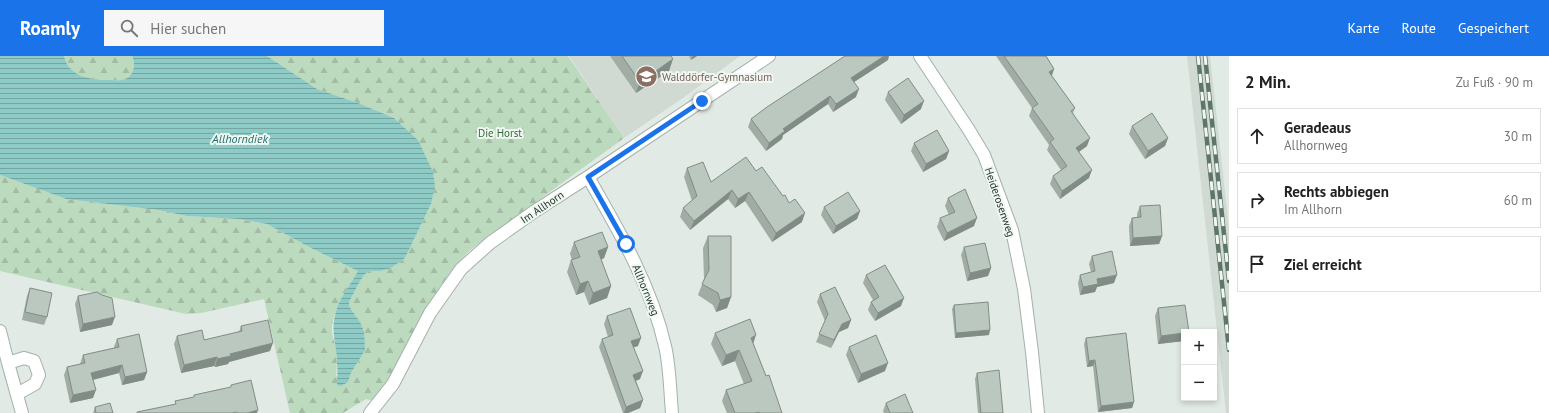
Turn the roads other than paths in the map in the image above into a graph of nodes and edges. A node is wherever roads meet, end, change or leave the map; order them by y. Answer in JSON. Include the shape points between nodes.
{"nodes":[{"id":1,"x":769,"y":56,"type":"edge"},
{"id":2,"x":920,"y":56,"type":"edge"},
{"id":3,"x":588,"y":177,"type":"junction"},
{"id":4,"x":0,"y":331,"type":"edge"},
{"id":5,"x":8,"y":363,"type":"junction"},
{"id":6,"x":17,"y":394,"type":"junction"},
{"id":7,"x":22,"y":413,"type":"edge"},
{"id":8,"x":370,"y":413,"type":"edge"},
{"id":9,"x":672,"y":413,"type":"edge"},
{"id":10,"x":1038,"y":413,"type":"edge"}],
"edges":[{"from":1,"to":3,"type":"street","name":"Im Allhorn"},
{"from":2,"to":10,"type":"street","name":"Heiderosenweg","via":[[984,155],[1012,230],[1024,289]]},
{"from":3,"to":8,"type":"street","name":"Im Allhorn","via":[[535,210],[490,243],[461,269],[430,313],[393,384]]},
{"from":3,"to":9,"type":"street","name":"Allhornweg","via":[[636,264],[654,307],[666,348]]},
{"from":4,"to":5,"type":"street"},
{"from":5,"to":6,"type":"street"},
{"from":5,"to":6,"type":"street","via":[[24,358],[34,361],[40,375],[35,384]]},
{"from":6,"to":7,"type":"street"}]}
